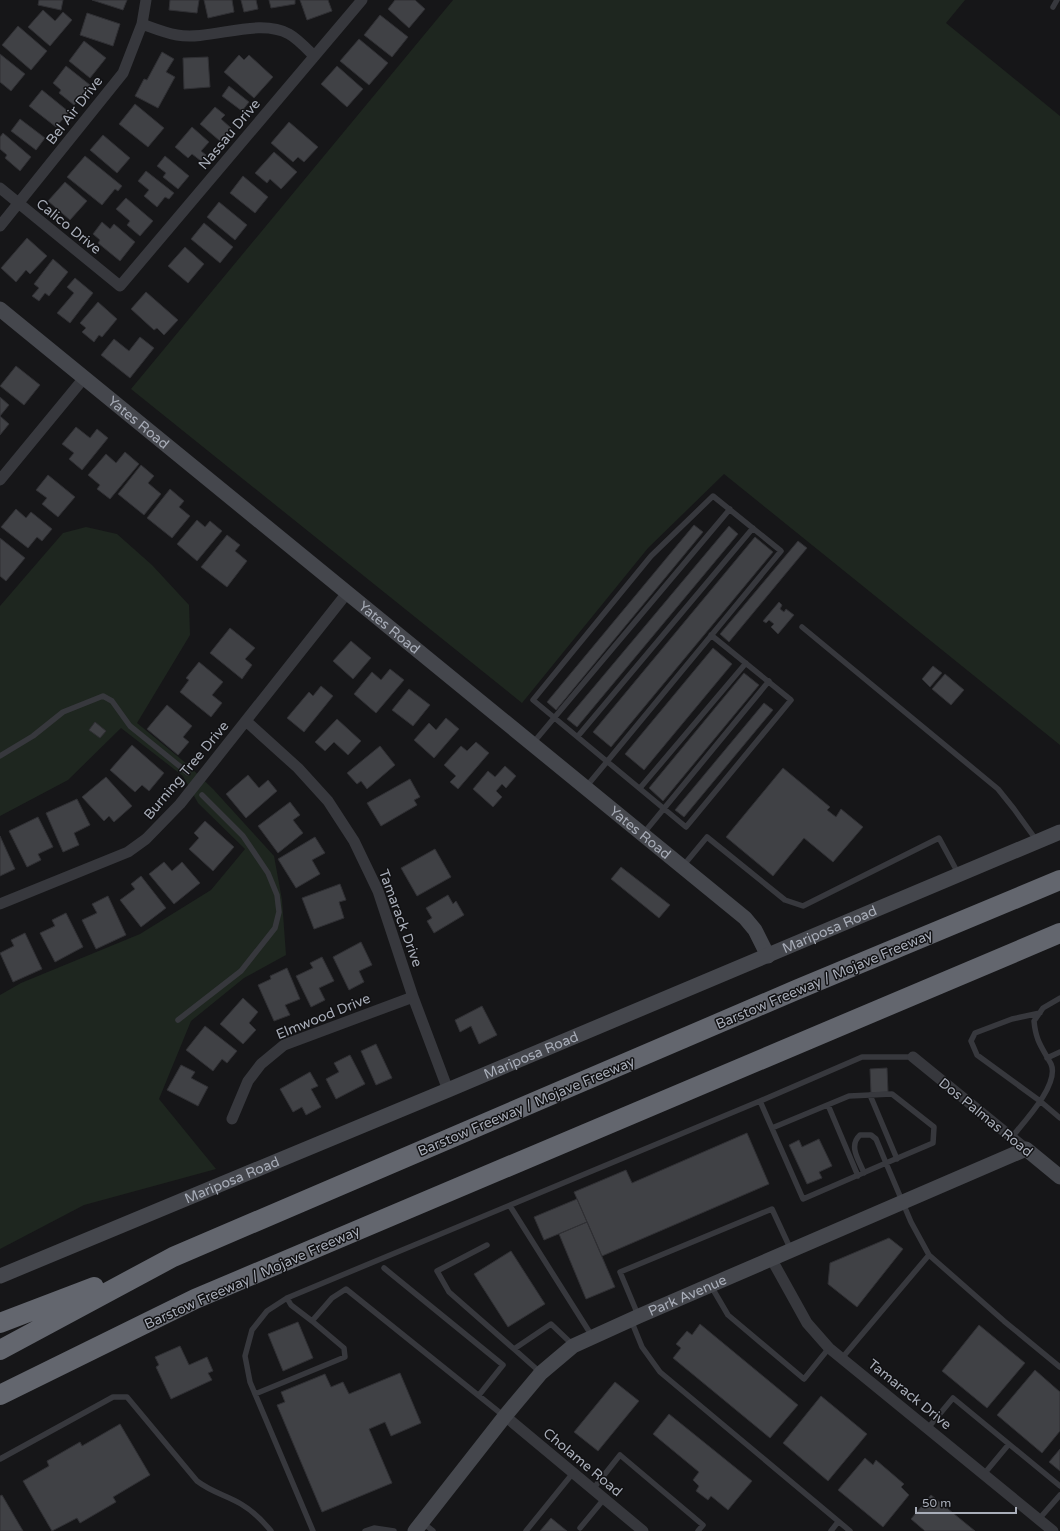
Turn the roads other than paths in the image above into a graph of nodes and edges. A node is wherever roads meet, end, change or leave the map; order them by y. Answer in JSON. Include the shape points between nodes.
{"nodes":[{"id":1,"x":146,"y":0,"type":"edge"},
{"id":2,"x":362,"y":0,"type":"edge"},
{"id":3,"x":1057,"y":0,"type":"edge"},
{"id":4,"x":1054,"y":7,"type":"dead end"},
{"id":5,"x":142,"y":24,"type":"junction"},
{"id":6,"x":314,"y":56,"type":"junction"},
{"id":7,"x":0,"y":188,"type":"edge"},
{"id":8,"x":18,"y":203,"type":"junction"},
{"id":9,"x":0,"y":226,"type":"edge"},
{"id":10,"x":120,"y":286,"type":"joint"},
{"id":11,"x":0,"y":309,"type":"edge"},
{"id":12,"x":84,"y":378,"type":"junction"},
{"id":13,"x":0,"y":480,"type":"edge"},
{"id":14,"x":730,"y":509,"type":"junction"},
{"id":15,"x":753,"y":528,"type":"junction"},
{"id":16,"x":348,"y":594,"type":"junction"},
{"id":17,"x":802,"y":627,"type":"dead end"},
{"id":18,"x":712,"y":635,"type":"junction"},
{"id":19,"x":746,"y":663,"type":"junction"},
{"id":20,"x":769,"y":681,"type":"junction"},
{"id":21,"x":555,"y":718,"type":"junction"},
{"id":22,"x":246,"y":721,"type":"junction"},
{"id":23,"x":578,"y":736,"type":"junction"},
{"id":24,"x":532,"y":745,"type":"junction"},
{"id":25,"x":0,"y":756,"type":"edge"},
{"id":26,"x":607,"y":761,"type":"junction"},
{"id":27,"x":188,"y":773,"type":"dead end"},
{"id":28,"x":585,"y":788,"type":"junction"},
{"id":29,"x":640,"y":788,"type":"junction"},
{"id":30,"x":202,"y":795,"type":"dead end"},
{"id":31,"x":664,"y":808,"type":"junction"},
{"id":32,"x":1060,"y":832,"type":"edge"},
{"id":33,"x":643,"y":834,"type":"junction"},
{"id":34,"x":1037,"y":841,"type":"junction"},
{"id":35,"x":683,"y":867,"type":"junction"},
{"id":36,"x":959,"y":874,"type":"junction"},
{"id":37,"x":1060,"y":880,"type":"edge"},
{"id":38,"x":0,"y":904,"type":"edge"},
{"id":39,"x":1060,"y":933,"type":"edge"},
{"id":40,"x":768,"y":956,"type":"junction"},
{"id":41,"x":413,"y":997,"type":"junction"},
{"id":42,"x":1060,"y":998,"type":"edge"},
{"id":43,"x":1040,"y":1013,"type":"junction"},
{"id":44,"x":178,"y":1020,"type":"dead end"},
{"id":45,"x":1060,"y":1052,"type":"edge"},
{"id":46,"x":913,"y":1057,"type":"joint"},
{"id":47,"x":1047,"y":1058,"type":"junction"},
{"id":48,"x":448,"y":1090,"type":"junction"},
{"id":49,"x":870,"y":1095,"type":"junction"},
{"id":50,"x":760,"y":1101,"type":"junction"},
{"id":51,"x":1040,"y":1101,"type":"junction"},
{"id":52,"x":828,"y":1105,"type":"junction"},
{"id":53,"x":1060,"y":1118,"type":"edge"},
{"id":54,"x":232,"y":1119,"type":"dead end"},
{"id":55,"x":772,"y":1128,"type":"junction"},
{"id":56,"x":1012,"y":1138,"type":"junction"},
{"id":57,"x":1026,"y":1150,"type":"junction"},
{"id":58,"x":897,"y":1159,"type":"junction"},
{"id":59,"x":886,"y":1164,"type":"junction"},
{"id":60,"x":864,"y":1173,"type":"junction"},
{"id":61,"x":858,"y":1176,"type":"junction"},
{"id":62,"x":1060,"y":1177,"type":"edge"},
{"id":63,"x":903,"y":1203,"type":"junction"},
{"id":64,"x":510,"y":1206,"type":"junction"},
{"id":65,"x":487,"y":1245,"type":"dead end"},
{"id":66,"x":791,"y":1251,"type":"junction"},
{"id":67,"x":929,"y":1254,"type":"junction"},
{"id":68,"x":173,"y":1257,"type":"junction"},
{"id":69,"x":772,"y":1260,"type":"junction"},
{"id":70,"x":384,"y":1268,"type":"dead end"},
{"id":71,"x":0,"y":1276,"type":"edge"},
{"id":72,"x":711,"y":1285,"type":"junction"},
{"id":73,"x":287,"y":1298,"type":"junction"},
{"id":74,"x":635,"y":1318,"type":"junction"},
{"id":75,"x":312,"y":1321,"type":"junction"},
{"id":76,"x":0,"y":1323,"type":"edge"},
{"id":77,"x":592,"y":1336,"type":"junction"},
{"id":78,"x":573,"y":1346,"type":"junction"},
{"id":79,"x":830,"y":1348,"type":"junction"},
{"id":80,"x":514,"y":1349,"type":"junction"},
{"id":81,"x":0,"y":1350,"type":"edge"},
{"id":82,"x":842,"y":1358,"type":"junction"},
{"id":83,"x":1060,"y":1367,"type":"edge"},
{"id":84,"x":541,"y":1373,"type":"junction"},
{"id":85,"x":255,"y":1394,"type":"junction"},
{"id":86,"x":479,"y":1395,"type":"junction"},
{"id":87,"x":0,"y":1396,"type":"edge"},
{"id":88,"x":505,"y":1416,"type":"junction"},
{"id":89,"x":928,"y":1428,"type":"junction"},
{"id":90,"x":1009,"y":1444,"type":"junction"},
{"id":91,"x":0,"y":1459,"type":"edge"},
{"id":92,"x":573,"y":1473,"type":"junction"},
{"id":93,"x":984,"y":1474,"type":"junction"},
{"id":94,"x":1060,"y":1486,"type":"edge"},
{"id":95,"x":593,"y":1489,"type":"junction"},
{"id":96,"x":1060,"y":1495,"type":"edge"},
{"id":97,"x":604,"y":1499,"type":"junction"},
{"id":98,"x":1039,"y":1519,"type":"junction"},
{"id":99,"x":838,"y":1522,"type":"junction"},
{"id":100,"x":423,"y":1528,"type":"edge"},
{"id":101,"x":580,"y":1528,"type":"dead end"},
{"id":102,"x":271,"y":1531,"type":"edge"},
{"id":103,"x":312,"y":1531,"type":"edge"},
{"id":104,"x":365,"y":1531,"type":"edge"},
{"id":105,"x":394,"y":1531,"type":"edge"},
{"id":106,"x":526,"y":1531,"type":"edge"},
{"id":107,"x":643,"y":1531,"type":"edge"},
{"id":108,"x":698,"y":1531,"type":"edge"},
{"id":109,"x":831,"y":1531,"type":"edge"},
{"id":110,"x":850,"y":1531,"type":"edge"},
{"id":111,"x":1053,"y":1531,"type":"edge"}],
"edges":[{"from":1,"to":5,"type":"street","name":"Bel Air Drive"},
{"from":2,"to":6,"type":"street","name":"Nassau Drive"},
{"from":3,"to":4,"type":"lane"},
{"from":5,"to":6,"type":"street","via":[[177,35],[213,35],[257,28],[274,29],[289,34]]},
{"from":5,"to":8,"type":"street","name":"Bel Air Drive","via":[[123,73]]},
{"from":6,"to":10,"type":"street","name":"Nassau Drive"},
{"from":7,"to":8,"type":"street","name":"Calico Drive"},
{"from":8,"to":9,"type":"street","name":"Bel Air Drive"},
{"from":8,"to":10,"type":"street","name":"Calico Drive"},
{"from":11,"to":12,"type":"street","name":"Yates Road"},
{"from":12,"to":13,"type":"street"},
{"from":12,"to":16,"type":"street","name":"Yates Road"},
{"from":14,"to":15,"type":"lane"},
{"from":14,"to":21,"type":"lane"},
{"from":14,"to":21,"type":"lane","via":[[713,496],[651,556],[533,700]]},
{"from":15,"to":18,"type":"lane","via":[[781,551]]},
{"from":15,"to":23,"type":"lane"},
{"from":16,"to":22,"type":"street","name":"Burning Tree Drive"},
{"from":16,"to":24,"type":"street","name":"Yates Road"},
{"from":17,"to":34,"type":"lane","via":[[998,790]]},
{"from":18,"to":19,"type":"lane"},
{"from":18,"to":26,"type":"lane"},
{"from":19,"to":20,"type":"lane"},
{"from":19,"to":29,"type":"lane"},
{"from":20,"to":31,"type":"lane"},
{"from":20,"to":31,"type":"lane","via":[[791,700],[721,785],[686,827]]},
{"from":21,"to":23,"type":"lane"},
{"from":21,"to":24,"type":"lane"},
{"from":22,"to":38,"type":"street","name":"Burning Tree Drive","via":[[171,814],[146,839],[128,852]]},
{"from":22,"to":41,"type":"street","name":"Tamarack Drive","via":[[298,768],[328,801],[354,841],[378,891]]},
{"from":23,"to":26,"type":"lane"},
{"from":24,"to":28,"type":"street","name":"Yates Road"},
{"from":25,"to":27,"type":"lane","via":[[33,736],[63,712],[103,696],[112,701],[130,726]]},
{"from":26,"to":28,"type":"lane"},
{"from":26,"to":29,"type":"lane"},
{"from":28,"to":33,"type":"street","name":"Yates Road"},
{"from":29,"to":31,"type":"lane"},
{"from":30,"to":44,"type":"lane","via":[[243,836],[268,873],[277,895],[279,912],[275,928],[241,971]]},
{"from":31,"to":33,"type":"lane"},
{"from":32,"to":34,"type":"street","name":"Mariposa Road"},
{"from":33,"to":35,"type":"street","name":"Yates Road"},
{"from":34,"to":36,"type":"street","name":"Mariposa Road"},
{"from":35,"to":36,"type":"lane","via":[[707,837],[785,900],[803,906],[939,838]]},
{"from":35,"to":40,"type":"street","name":"Yates Road","via":[[745,918],[755,930]]},
{"from":36,"to":40,"type":"street","name":"Mariposa Road"},
{"from":37,"to":68,"type":"highway","name":"Barstow Freeway / Mojave Freeway","via":[[789,993]]},
{"from":39,"to":87,"type":"highway","name":"Barstow Freeway / Mojave Freeway","via":[[195,1299]]},
{"from":40,"to":48,"type":"street","name":"Mariposa Road"},
{"from":41,"to":48,"type":"street","name":"Tamarack Drive"},
{"from":41,"to":54,"type":"street","name":"Elmwood Drive","via":[[284,1045],[261,1064],[248,1081]]},
{"from":42,"to":43,"type":"lane","via":[[1043,1008]]},
{"from":43,"to":47,"type":"lane","via":[[1034,1021],[1035,1031],[1039,1046]]},
{"from":43,"to":51,"type":"lane","via":[[1012,1019],[975,1033],[971,1041],[977,1054]]},
{"from":45,"to":47,"type":"lane"},
{"from":46,"to":50,"type":"lane","via":[[862,1057]]},
{"from":46,"to":56,"type":"street","name":"Dos Palmas Road"},
{"from":47,"to":51,"type":"lane","via":[[1052,1065],[1053,1081]]},
{"from":48,"to":71,"type":"street","name":"Mariposa Road"},
{"from":49,"to":52,"type":"lane","via":[[849,1096]]},
{"from":49,"to":58,"type":"lane"},
{"from":49,"to":58,"type":"lane","via":[[892,1094],[934,1127],[933,1143]]},
{"from":50,"to":55,"type":"lane"},
{"from":50,"to":64,"type":"lane"},
{"from":51,"to":53,"type":"lane"},
{"from":51,"to":56,"type":"lane"},
{"from":52,"to":55,"type":"lane"},
{"from":52,"to":61,"type":"lane"},
{"from":55,"to":61,"type":"lane","via":[[803,1199]]},
{"from":56,"to":57,"type":"street","name":"Dos Palmas Road"},
{"from":57,"to":62,"type":"street","name":"Dos Palmas Road"},
{"from":57,"to":63,"type":"street","name":"Park Avenue"},
{"from":58,"to":59,"type":"lane"},
{"from":59,"to":60,"type":"lane"},
{"from":59,"to":60,"type":"lane","via":[[876,1139],[871,1135],[860,1135],[854,1140],[853,1147]]},
{"from":59,"to":63,"type":"lane"},
{"from":60,"to":61,"type":"lane"},
{"from":63,"to":66,"type":"street","name":"Park Avenue"},
{"from":63,"to":67,"type":"lane"},
{"from":64,"to":73,"type":"lane"},
{"from":64,"to":77,"type":"lane"},
{"from":65,"to":80,"type":"lane","via":[[437,1271],[450,1292]]},
{"from":66,"to":69,"type":"street","name":"Park Avenue"},
{"from":66,"to":74,"type":"lane","via":[[772,1209],[620,1272]]},
{"from":67,"to":82,"type":"lane"},
{"from":67,"to":83,"type":"lane"},
{"from":68,"to":76,"type":"highway"},
{"from":68,"to":81,"type":"highway","name":"Barstow Freeway / Mojave Freeway"},
{"from":69,"to":72,"type":"street","name":"Park Avenue"},
{"from":69,"to":79,"type":"street","name":"Tamarack Drive","via":[[807,1324]]},
{"from":70,"to":86,"type":"lane","via":[[503,1365]]},
{"from":72,"to":74,"type":"street","name":"Park Avenue"},
{"from":72,"to":79,"type":"lane","via":[[728,1315],[804,1379]]},
{"from":73,"to":75,"type":"lane","via":[[291,1305]]},
{"from":73,"to":85,"type":"lane","via":[[267,1311],[252,1330],[245,1356]]},
{"from":74,"to":77,"type":"street","name":"Park Avenue"},
{"from":74,"to":99,"type":"lane","via":[[642,1347],[660,1372]]},
{"from":75,"to":85,"type":"lane","via":[[344,1348],[344,1357]]},
{"from":75,"to":86,"type":"lane","via":[[332,1298],[346,1289]]},
{"from":77,"to":78,"type":"street","name":"Park Avenue"},
{"from":78,"to":80,"type":"lane","via":[[551,1324]]},
{"from":78,"to":84,"type":"street","name":"Park Avenue"},
{"from":79,"to":82,"type":"street","name":"Tamarack Drive"},
{"from":80,"to":84,"type":"lane"},
{"from":82,"to":89,"type":"street","name":"Tamarack Drive"},
{"from":84,"to":88,"type":"street","name":"Park Avenue"},
{"from":85,"to":103,"type":"lane"},
{"from":86,"to":88,"type":"lane"},
{"from":88,"to":92,"type":"street","name":"Cholame Road"},
{"from":88,"to":100,"type":"street","name":"Park Avenue"},
{"from":89,"to":90,"type":"lane","via":[[953,1398]]},
{"from":89,"to":93,"type":"street","name":"Tamarack Drive"},
{"from":90,"to":93,"type":"lane"},
{"from":90,"to":94,"type":"lane"},
{"from":91,"to":102,"type":"lane","via":[[113,1397],[127,1396],[197,1481],[210,1491],[241,1503],[256,1514]]},
{"from":92,"to":95,"type":"street","name":"Cholame Road"},
{"from":92,"to":106,"type":"lane"},
{"from":93,"to":98,"type":"street","name":"Tamarack Drive"},
{"from":95,"to":97,"type":"street","name":"Cholame Road"},
{"from":95,"to":108,"type":"lane","via":[[620,1455],[703,1525]]},
{"from":96,"to":98,"type":"lane"},
{"from":97,"to":101,"type":"lane"},
{"from":97,"to":107,"type":"street","name":"Cholame Road"},
{"from":98,"to":111,"type":"street","name":"Tamarack Drive"},
{"from":99,"to":109,"type":"lane"},
{"from":99,"to":110,"type":"lane"},
{"from":104,"to":105,"type":"lane","via":[[374,1528]]}]}
